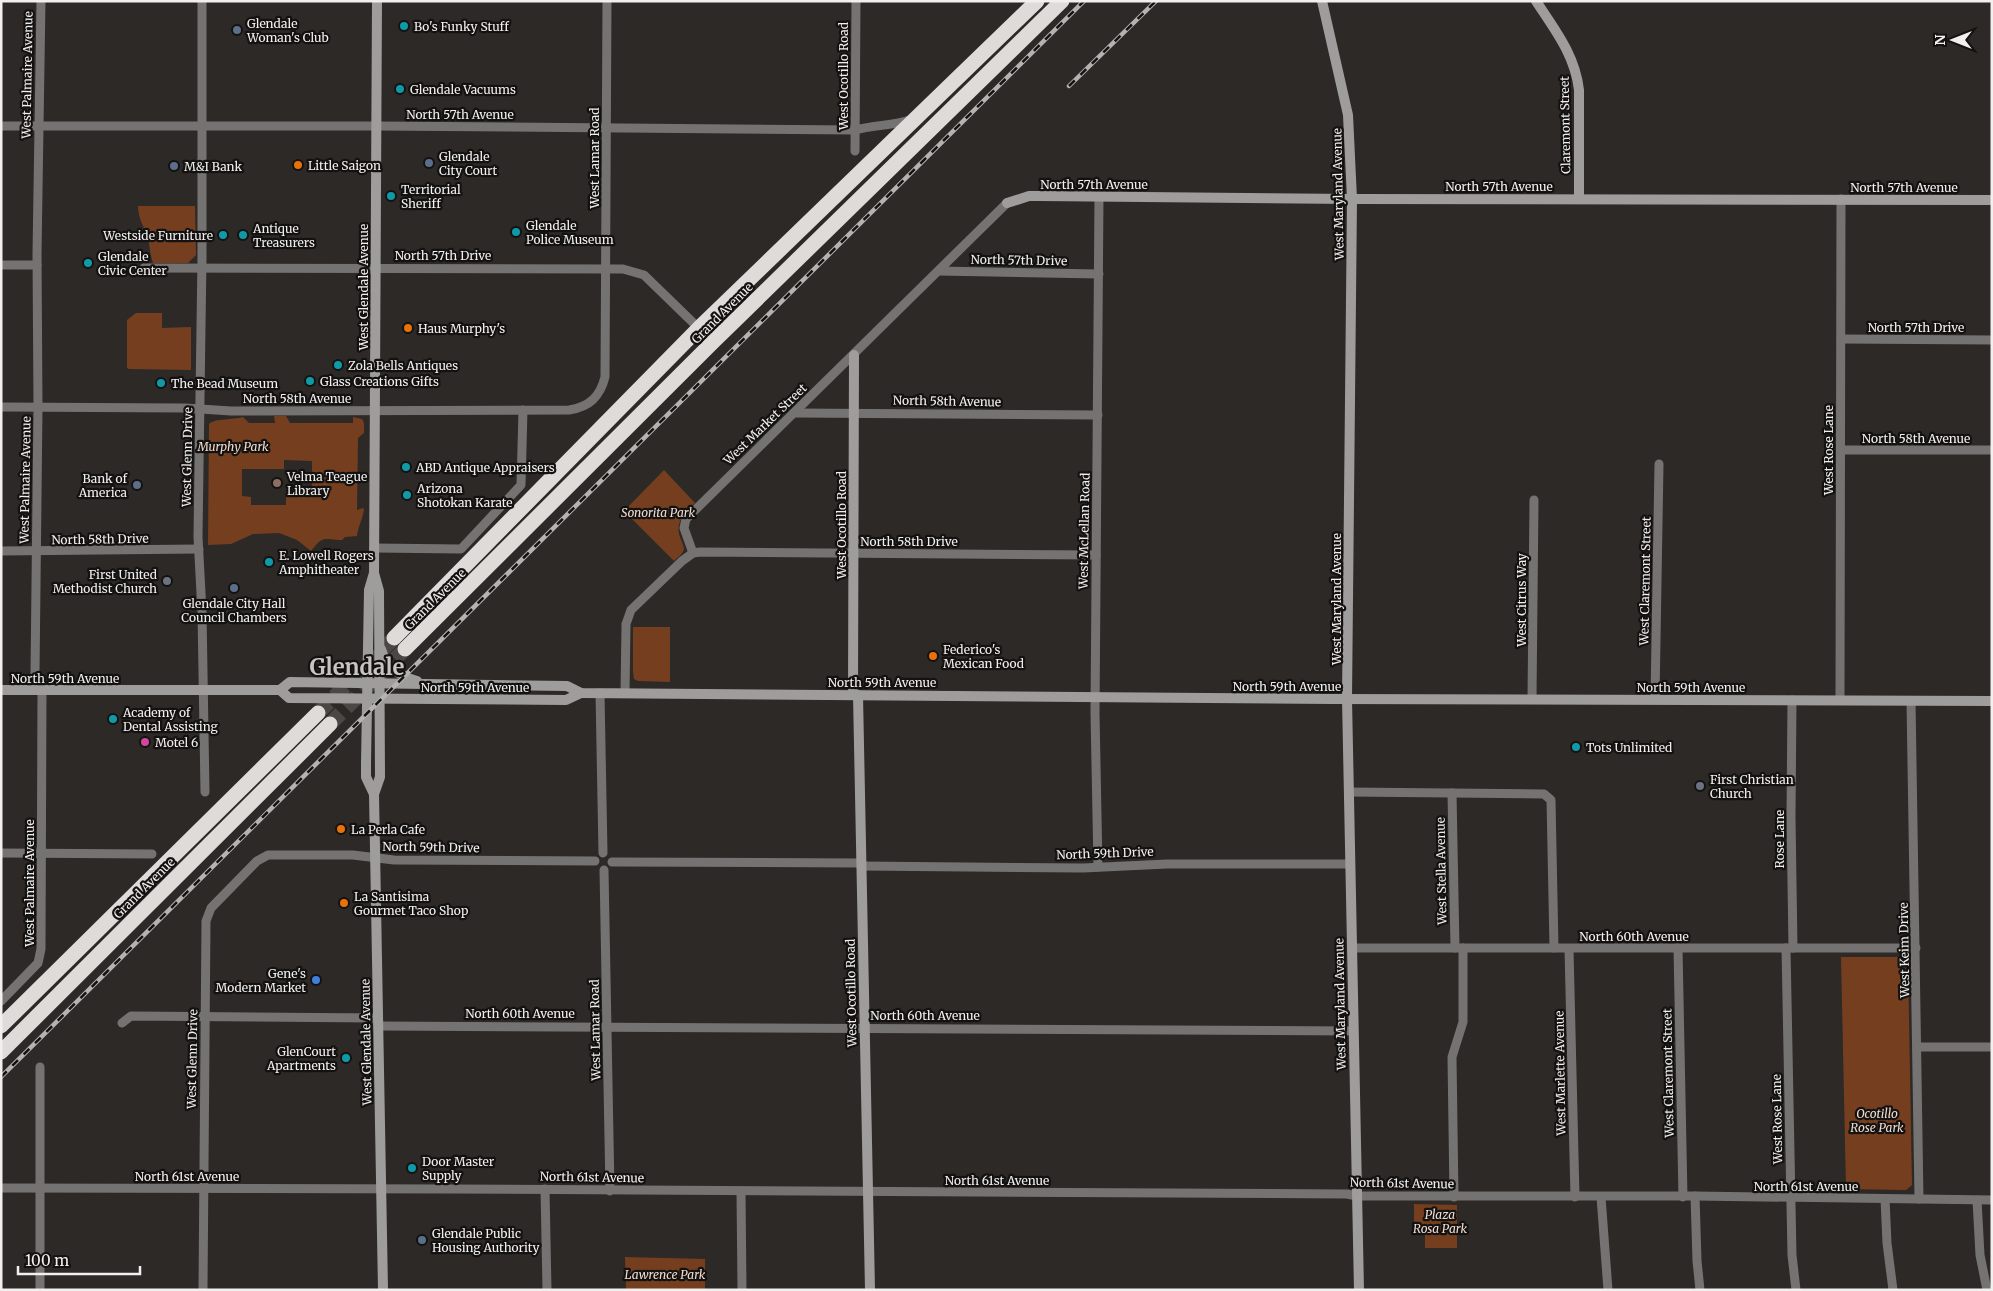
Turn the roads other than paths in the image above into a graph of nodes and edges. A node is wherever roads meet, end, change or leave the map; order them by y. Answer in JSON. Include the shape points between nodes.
{"nodes":[{"id":1,"x":41,"y":1,"type":"edge"},
{"id":2,"x":202,"y":1,"type":"edge"},
{"id":3,"x":377,"y":1,"type":"edge"},
{"id":4,"x":607,"y":1,"type":"edge"},
{"id":5,"x":856,"y":1,"type":"edge"},
{"id":6,"x":1026,"y":1,"type":"edge"},
{"id":7,"x":1036,"y":1,"type":"edge"},
{"id":8,"x":1062,"y":1,"type":"edge"},
{"id":9,"x":1322,"y":1,"type":"edge"},
{"id":10,"x":1536,"y":1,"type":"edge"},
{"id":11,"x":1020,"y":18,"type":"junction"},
{"id":12,"x":917,"y":118,"type":"junction"},
{"id":13,"x":1,"y":126,"type":"edge"},
{"id":14,"x":40,"y":126,"type":"junction"},
{"id":15,"x":202,"y":126,"type":"junction"},
{"id":16,"x":376,"y":126,"type":"junction"},
{"id":17,"x":607,"y":128,"type":"junction"},
{"id":18,"x":855,"y":130,"type":"junction"},
{"id":19,"x":855,"y":151,"type":"dead end"},
{"id":20,"x":1099,"y":196,"type":"junction"},
{"id":21,"x":1352,"y":199,"type":"junction"},
{"id":22,"x":1579,"y":199,"type":"junction"},
{"id":23,"x":1841,"y":199,"type":"junction"},
{"id":24,"x":1992,"y":200,"type":"edge"},
{"id":25,"x":1007,"y":203,"type":"joint"},
{"id":26,"x":1,"y":265,"type":"edge"},
{"id":27,"x":37,"y":265,"type":"junction"},
{"id":28,"x":144,"y":268,"type":"dead end"},
{"id":29,"x":201,"y":268,"type":"junction"},
{"id":30,"x":376,"y":268,"type":"junction"},
{"id":31,"x":606,"y":268,"type":"junction"},
{"id":32,"x":939,"y":271,"type":"junction"},
{"id":33,"x":1099,"y":274,"type":"junction"},
{"id":34,"x":699,"y":328,"type":"junction"},
{"id":35,"x":1841,"y":339,"type":"junction"},
{"id":36,"x":1992,"y":340,"type":"edge"},
{"id":37,"x":713,"y":342,"type":"junction"},
{"id":38,"x":854,"y":355,"type":"junction"},
{"id":39,"x":592,"y":402,"type":"joint"},
{"id":40,"x":38,"y":406,"type":"junction"},
{"id":41,"x":1,"y":407,"type":"edge"},
{"id":42,"x":200,"y":409,"type":"junction"},
{"id":43,"x":375,"y":410,"type":"junction"},
{"id":44,"x":523,"y":410,"type":"junction"},
{"id":45,"x":796,"y":412,"type":"junction"},
{"id":46,"x":854,"y":413,"type":"junction"},
{"id":47,"x":1098,"y":415,"type":"junction"},
{"id":48,"x":1841,"y":450,"type":"junction"},
{"id":49,"x":1992,"y":450,"type":"edge"},
{"id":50,"x":1659,"y":464,"type":"dead end"},
{"id":51,"x":1534,"y":500,"type":"dead end"},
{"id":52,"x":374,"y":548,"type":"junction"},
{"id":53,"x":199,"y":550,"type":"junction"},
{"id":54,"x":1,"y":551,"type":"edge"},
{"id":55,"x":37,"y":552,"type":"junction"},
{"id":56,"x":854,"y":553,"type":"junction"},
{"id":57,"x":693,"y":554,"type":"junction"},
{"id":58,"x":1096,"y":555,"type":"junction"},
{"id":59,"x":374,"y":573,"type":"junction"},
{"id":60,"x":394,"y":638,"type":"tunnel mouth"},
{"id":61,"x":379,"y":643,"type":"junction"},
{"id":62,"x":405,"y":650,"type":"tunnel mouth"},
{"id":63,"x":367,"y":684,"type":"junction"},
{"id":64,"x":379,"y":684,"type":"junction"},
{"id":65,"x":445,"y":685,"type":"junction"},
{"id":66,"x":1,"y":690,"type":"edge"},
{"id":67,"x":42,"y":690,"type":"junction"},
{"id":68,"x":204,"y":690,"type":"junction"},
{"id":69,"x":280,"y":690,"type":"junction"},
{"id":70,"x":581,"y":693,"type":"junction"},
{"id":71,"x":600,"y":693,"type":"junction"},
{"id":72,"x":626,"y":693,"type":"junction"},
{"id":73,"x":856,"y":695,"type":"junction"},
{"id":74,"x":1096,"y":697,"type":"junction"},
{"id":75,"x":366,"y":699,"type":"junction"},
{"id":76,"x":1347,"y":699,"type":"junction"},
{"id":77,"x":1532,"y":699,"type":"junction"},
{"id":78,"x":380,"y":700,"type":"junction"},
{"id":79,"x":1655,"y":700,"type":"junction"},
{"id":80,"x":1792,"y":700,"type":"junction"},
{"id":81,"x":1840,"y":700,"type":"junction"},
{"id":82,"x":1912,"y":701,"type":"junction"},
{"id":83,"x":1992,"y":701,"type":"edge"},
{"id":84,"x":318,"y":713,"type":"tunnel mouth"},
{"id":85,"x":330,"y":724,"type":"tunnel mouth"},
{"id":86,"x":205,"y":792,"type":"dead end"},
{"id":87,"x":1350,"y":792,"type":"junction"},
{"id":88,"x":1452,"y":793,"type":"junction"},
{"id":89,"x":374,"y":794,"type":"junction"},
{"id":90,"x":1,"y":853,"type":"edge"},
{"id":91,"x":603,"y":853,"type":"junction"},
{"id":92,"x":42,"y":854,"type":"junction"},
{"id":93,"x":152,"y":854,"type":"dead end"},
{"id":94,"x":268,"y":855,"type":"joint"},
{"id":95,"x":375,"y":858,"type":"junction"},
{"id":96,"x":595,"y":862,"type":"junction"},
{"id":97,"x":612,"y":862,"type":"junction"},
{"id":98,"x":861,"y":864,"type":"junction"},
{"id":99,"x":1350,"y":864,"type":"junction"},
{"id":100,"x":1098,"y":868,"type":"junction"},
{"id":101,"x":604,"y":870,"type":"junction"},
{"id":102,"x":1352,"y":948,"type":"junction"},
{"id":103,"x":1459,"y":948,"type":"junction"},
{"id":104,"x":1554,"y":948,"type":"junction"},
{"id":105,"x":1678,"y":948,"type":"junction"},
{"id":106,"x":1789,"y":948,"type":"junction"},
{"id":107,"x":1916,"y":948,"type":"junction"},
{"id":108,"x":1569,"y":949,"type":"junction"},
{"id":109,"x":1,"y":1001,"type":"edge"},
{"id":110,"x":205,"y":1017,"type":"junction"},
{"id":111,"x":377,"y":1022,"type":"junction"},
{"id":112,"x":122,"y":1023,"type":"dead end"},
{"id":113,"x":1,"y":1026,"type":"edge"},
{"id":114,"x":607,"y":1027,"type":"junction"},
{"id":115,"x":864,"y":1027,"type":"junction"},
{"id":116,"x":1353,"y":1031,"type":"junction"},
{"id":117,"x":1918,"y":1047,"type":"junction"},
{"id":118,"x":1992,"y":1047,"type":"edge"},
{"id":119,"x":1,"y":1052,"type":"edge"},
{"id":120,"x":40,"y":1067,"type":"dead end"},
{"id":121,"x":1,"y":1188,"type":"edge"},
{"id":122,"x":40,"y":1188,"type":"junction"},
{"id":123,"x":204,"y":1188,"type":"junction"},
{"id":124,"x":380,"y":1189,"type":"junction"},
{"id":125,"x":545,"y":1189,"type":"junction"},
{"id":126,"x":610,"y":1191,"type":"junction"},
{"id":127,"x":740,"y":1191,"type":"junction"},
{"id":128,"x":867,"y":1192,"type":"junction"},
{"id":129,"x":1356,"y":1196,"type":"junction"},
{"id":130,"x":1695,"y":1196,"type":"junction"},
{"id":131,"x":1454,"y":1197,"type":"junction"},
{"id":132,"x":1575,"y":1197,"type":"junction"},
{"id":133,"x":1601,"y":1197,"type":"junction"},
{"id":134,"x":1683,"y":1197,"type":"junction"},
{"id":135,"x":1791,"y":1198,"type":"junction"},
{"id":136,"x":1919,"y":1198,"type":"junction"},
{"id":137,"x":1886,"y":1199,"type":"junction"},
{"id":138,"x":1977,"y":1200,"type":"junction"},
{"id":139,"x":1992,"y":1200,"type":"edge"},
{"id":140,"x":40,"y":1290,"type":"edge"},
{"id":141,"x":203,"y":1290,"type":"edge"},
{"id":142,"x":383,"y":1290,"type":"edge"},
{"id":143,"x":546,"y":1290,"type":"edge"},
{"id":144,"x":742,"y":1290,"type":"edge"},
{"id":145,"x":870,"y":1290,"type":"edge"},
{"id":146,"x":1359,"y":1290,"type":"edge"},
{"id":147,"x":1608,"y":1290,"type":"edge"},
{"id":148,"x":1700,"y":1290,"type":"edge"},
{"id":149,"x":1796,"y":1290,"type":"edge"},
{"id":150,"x":1893,"y":1290,"type":"edge"},
{"id":151,"x":1987,"y":1290,"type":"edge"}],
"edges":[{"from":1,"to":14,"type":"street","name":"West Palmaire Avenue"},
{"from":2,"to":15,"type":"street","name":"West Glenn Drive"},
{"from":3,"to":16,"type":"main road","name":"West Glendale Avenue"},
{"from":4,"to":17,"type":"street","name":"West Lamar Road"},
{"from":5,"to":18,"type":"street","name":"West Ocotillo Road"},
{"from":6,"to":11,"type":"street"},
{"from":7,"to":11,"type":"highway","name":"Grand Avenue"},
{"from":8,"to":37,"type":"highway","name":"Grand Avenue"},
{"from":9,"to":21,"type":"main road","name":"West Maryland Avenue","via":[[1348,114]]},
{"from":10,"to":22,"type":"main road","name":"Claremont Street","via":[[1570,53],[1577,72]]},
{"from":11,"to":12,"type":"highway","name":"Grand Avenue"},
{"from":12,"to":18,"type":"street","name":"North 57th Avenue","via":[[892,126]]},
{"from":12,"to":34,"type":"highway","name":"Grand Avenue"},
{"from":13,"to":14,"type":"street","name":"North 57th Avenue"},
{"from":14,"to":15,"type":"street","name":"North 57th Avenue"},
{"from":14,"to":27,"type":"street","name":"West Palmaire Avenue"},
{"from":15,"to":16,"type":"street","name":"North 57th Avenue"},
{"from":15,"to":29,"type":"street","name":"West Glenn Drive"},
{"from":16,"to":17,"type":"street","name":"North 57th Avenue"},
{"from":16,"to":30,"type":"main road","name":"West Glendale Avenue"},
{"from":17,"to":18,"type":"street","name":"North 57th Avenue"},
{"from":17,"to":31,"type":"street","name":"West Lamar Road"},
{"from":18,"to":19,"type":"street","name":"West Ocotillo Road"},
{"from":20,"to":21,"type":"main road","name":"North 57th Avenue"},
{"from":20,"to":25,"type":"main road","name":"North 57th Avenue","via":[[1029,196]]},
{"from":20,"to":33,"type":"street","name":"West McLellan Road"},
{"from":21,"to":22,"type":"main road","name":"North 57th Avenue"},
{"from":21,"to":76,"type":"main road","name":"West Maryland Avenue"},
{"from":22,"to":23,"type":"main road","name":"North 57th Avenue"},
{"from":23,"to":24,"type":"main road","name":"North 57th Avenue"},
{"from":23,"to":35,"type":"street","name":"West Rose Lane"},
{"from":25,"to":32,"type":"street","name":"West Market Street"},
{"from":26,"to":27,"type":"street"},
{"from":27,"to":40,"type":"street","name":"West Palmaire Avenue"},
{"from":28,"to":29,"type":"street","name":"North 57th Drive"},
{"from":29,"to":30,"type":"street","name":"North 57th Drive"},
{"from":29,"to":42,"type":"street","name":"West Glenn Drive"},
{"from":30,"to":31,"type":"street","name":"North 57th Drive"},
{"from":30,"to":43,"type":"main road","name":"West Glendale Avenue"},
{"from":31,"to":34,"type":"street","name":"North 57th Drive","via":[[644,275]]},
{"from":31,"to":39,"type":"street","name":"West Lamar Road","via":[[605,377]]},
{"from":32,"to":33,"type":"street","name":"North 57th Drive"},
{"from":32,"to":38,"type":"street","name":"West Market Street"},
{"from":33,"to":47,"type":"street","name":"West McLellan Road"},
{"from":34,"to":37,"type":"street","name":"North 57th Drive"},
{"from":34,"to":60,"type":"highway","name":"Grand Avenue"},
{"from":35,"to":36,"type":"street","name":"North 57th Drive"},
{"from":35,"to":48,"type":"street","name":"West Rose Lane"},
{"from":37,"to":62,"type":"highway","name":"Grand Avenue"},
{"from":38,"to":45,"type":"street","name":"West Market Street"},
{"from":38,"to":46,"type":"main road","name":"West Ocotillo Road"},
{"from":39,"to":44,"type":"street","name":"North 58th Avenue","via":[[569,410]]},
{"from":40,"to":41,"type":"street","name":"North 58th Avenue"},
{"from":40,"to":42,"type":"street","name":"North 58th Avenue"},
{"from":40,"to":55,"type":"street","name":"West Palmaire Avenue"},
{"from":42,"to":43,"type":"street","name":"North 58th Avenue"},
{"from":42,"to":53,"type":"street","name":"West Glenn Drive"},
{"from":43,"to":44,"type":"street","name":"North 58th Avenue"},
{"from":43,"to":52,"type":"main road","name":"West Glendale Avenue"},
{"from":44,"to":52,"type":"street","via":[[521,485],[461,549]]},
{"from":45,"to":46,"type":"street","name":"North 58th Avenue"},
{"from":45,"to":57,"type":"street","name":"West Market Street","via":[[686,519],[684,528]]},
{"from":46,"to":47,"type":"street","name":"North 58th Avenue"},
{"from":46,"to":56,"type":"main road","name":"West Ocotillo Road"},
{"from":47,"to":58,"type":"street","name":"West McLellan Road"},
{"from":48,"to":49,"type":"street","name":"North 58th Avenue"},
{"from":48,"to":81,"type":"street","name":"West Rose Lane"},
{"from":50,"to":79,"type":"street","name":"West Claremont Street"},
{"from":51,"to":77,"type":"street","name":"West Citrus Way"},
{"from":52,"to":59,"type":"main road","name":"West Glendale Avenue"},
{"from":53,"to":55,"type":"street","name":"North 58th Drive"},
{"from":53,"to":68,"type":"street","name":"West Glenn Drive"},
{"from":54,"to":55,"type":"street","name":"North 58th Drive"},
{"from":55,"to":67,"type":"street","name":"West Palmaire Avenue","via":[[35,674]]},
{"from":56,"to":57,"type":"street","name":"North 58th Drive"},
{"from":56,"to":58,"type":"street","name":"North 58th Drive"},
{"from":56,"to":73,"type":"main road","name":"West Ocotillo Road"},
{"from":57,"to":72,"type":"street","via":[[631,610],[626,624]]},
{"from":58,"to":74,"type":"street","name":"West McLellan Road"},
{"from":59,"to":61,"type":"main road","name":"West Glendale Avenue","via":[[379,591]]},
{"from":59,"to":63,"type":"main road","name":"West Glendale Avenue","via":[[369,590]]},
{"from":61,"to":64,"type":"main road","name":"West Glendale Avenue"},
{"from":61,"to":65,"type":"main road","via":[[386,660],[396,672],[410,679]]},
{"from":63,"to":64,"type":"main road","name":"North 59th Avenue"},
{"from":63,"to":69,"type":"main road","name":"North 59th Avenue","via":[[290,682]]},
{"from":63,"to":75,"type":"main road","name":"West Glendale Avenue"},
{"from":64,"to":65,"type":"main road","name":"North 59th Avenue"},
{"from":64,"to":78,"type":"main road","name":"West Glendale Avenue"},
{"from":65,"to":70,"type":"main road","name":"North 59th Avenue","via":[[567,686]]},
{"from":66,"to":67,"type":"main road","name":"North 59th Avenue"},
{"from":67,"to":68,"type":"main road","name":"North 59th Avenue"},
{"from":67,"to":92,"type":"street","name":"West Palmaire Avenue"},
{"from":68,"to":69,"type":"main road","name":"North 59th Avenue"},
{"from":68,"to":86,"type":"street","name":"West Glenn Drive"},
{"from":69,"to":75,"type":"main road","name":"North 59th Avenue","via":[[289,698]]},
{"from":70,"to":71,"type":"main road","name":"North 59th Avenue"},
{"from":70,"to":78,"type":"main road","name":"North 59th Avenue","via":[[566,700]]},
{"from":71,"to":72,"type":"main road","name":"North 59th Avenue"},
{"from":71,"to":91,"type":"street"},
{"from":72,"to":73,"type":"main road","name":"North 59th Avenue"},
{"from":73,"to":74,"type":"main road","name":"North 59th Avenue"},
{"from":73,"to":98,"type":"main road","name":"West Ocotillo Road"},
{"from":74,"to":76,"type":"main road","name":"North 59th Avenue"},
{"from":74,"to":100,"type":"street","name":"West McLellan Road"},
{"from":75,"to":78,"type":"main road","name":"North 59th Avenue"},
{"from":75,"to":89,"type":"main road","name":"West Glendale Avenue","via":[[366,777]]},
{"from":76,"to":77,"type":"main road","name":"North 59th Avenue"},
{"from":76,"to":87,"type":"main road","name":"West Maryland Avenue"},
{"from":77,"to":79,"type":"main road","name":"North 59th Avenue"},
{"from":78,"to":89,"type":"main road","name":"West Glendale Avenue","via":[[380,777]]},
{"from":79,"to":80,"type":"main road","name":"North 59th Avenue"},
{"from":80,"to":81,"type":"main road","name":"North 59th Avenue"},
{"from":80,"to":106,"type":"street","name":"Rose Lane"},
{"from":81,"to":82,"type":"main road","name":"North 59th Avenue"},
{"from":82,"to":83,"type":"main road","name":"North 59th Avenue"},
{"from":82,"to":107,"type":"street","name":"West Keim Drive"},
{"from":84,"to":113,"type":"highway","name":"Grand Avenue"},
{"from":85,"to":119,"type":"highway","name":"Grand Avenue"},
{"from":87,"to":88,"type":"street"},
{"from":87,"to":99,"type":"main road","name":"West Maryland Avenue"},
{"from":88,"to":103,"type":"street","name":"West Stella Avenue"},
{"from":88,"to":104,"type":"street","via":[[1544,794],[1552,800]]},
{"from":89,"to":95,"type":"main road","name":"West Glendale Avenue"},
{"from":90,"to":92,"type":"street"},
{"from":91,"to":96,"type":"street","via":[[596,856]]},
{"from":91,"to":97,"type":"street","via":[[610,856]]},
{"from":92,"to":93,"type":"street"},
{"from":92,"to":109,"type":"street","name":"West Palmaire Avenue","via":[[41,958]]},
{"from":94,"to":95,"type":"street","name":"North 59th Drive"},
{"from":94,"to":110,"type":"street","name":"West Glenn Drive","via":[[257,861],[208,913]]},
{"from":95,"to":96,"type":"street","name":"North 59th Drive"},
{"from":95,"to":111,"type":"main road","name":"West Glendale Avenue"},
{"from":96,"to":101,"type":"street"},
{"from":97,"to":98,"type":"street","name":"North 59th Drive"},
{"from":97,"to":101,"type":"street"},
{"from":98,"to":100,"type":"street","name":"North 59th Drive"},
{"from":98,"to":115,"type":"main road","name":"West Ocotillo Road"},
{"from":99,"to":100,"type":"street","name":"North 59th Drive","via":[[1167,864]]},
{"from":99,"to":102,"type":"main road","name":"West Maryland Avenue"},
{"from":101,"to":114,"type":"street","name":"West Lamar Road"},
{"from":102,"to":103,"type":"street","name":"North 60th Avenue"},
{"from":102,"to":116,"type":"main road","name":"West Maryland Avenue"},
{"from":103,"to":104,"type":"street","name":"North 60th Avenue"},
{"from":103,"to":131,"type":"street","name":"West Stella Avenue","via":[[1462,1022],[1452,1057]]},
{"from":104,"to":108,"type":"street","name":"North 60th Avenue"},
{"from":105,"to":106,"type":"street","name":"North 60th Avenue"},
{"from":105,"to":108,"type":"street","name":"North 60th Avenue"},
{"from":105,"to":134,"type":"street","name":"West Claremont Street"},
{"from":106,"to":107,"type":"street","name":"North 60th Avenue"},
{"from":106,"to":135,"type":"street","name":"West Rose Lane"},
{"from":107,"to":117,"type":"street","name":"West Keim Drive"},
{"from":108,"to":132,"type":"street","name":"West Marlette Avenue"},
{"from":110,"to":111,"type":"street","name":"North 60th Avenue"},
{"from":110,"to":112,"type":"street","name":"North 60th Avenue","via":[[131,1016]]},
{"from":110,"to":123,"type":"street","name":"West Glenn Drive"},
{"from":111,"to":114,"type":"street","name":"North 60th Avenue"},
{"from":111,"to":124,"type":"main road","name":"West Glendale Avenue"},
{"from":114,"to":115,"type":"street","name":"North 60th Avenue"},
{"from":114,"to":126,"type":"street","name":"West Lamar Road"},
{"from":115,"to":116,"type":"street","name":"North 60th Avenue"},
{"from":115,"to":128,"type":"main road","name":"West Ocotillo Road"},
{"from":116,"to":129,"type":"main road","name":"West Maryland Avenue"},
{"from":117,"to":118,"type":"street"},
{"from":117,"to":136,"type":"street","name":"West Keim Drive"},
{"from":120,"to":122,"type":"street"},
{"from":121,"to":122,"type":"street","name":"North 61st Avenue"},
{"from":122,"to":123,"type":"street","name":"North 61st Avenue"},
{"from":122,"to":140,"type":"street"},
{"from":123,"to":124,"type":"street","name":"North 61st Avenue"},
{"from":123,"to":141,"type":"street","name":"West Glenn Drive"},
{"from":124,"to":125,"type":"street","name":"North 61st Avenue"},
{"from":124,"to":142,"type":"main road","name":"West Glendale Avenue"},
{"from":125,"to":126,"type":"street","name":"North 61st Avenue"},
{"from":125,"to":143,"type":"street"},
{"from":126,"to":127,"type":"street","name":"North 61st Avenue"},
{"from":127,"to":128,"type":"street","name":"North 61st Avenue"},
{"from":127,"to":144,"type":"street"},
{"from":128,"to":129,"type":"street","name":"North 61st Avenue"},
{"from":128,"to":145,"type":"main road","name":"West Ocotillo Road"},
{"from":129,"to":131,"type":"street","name":"North 61st Avenue"},
{"from":129,"to":146,"type":"main road","name":"West Maryland Avenue"},
{"from":130,"to":134,"type":"street","name":"North 61st Avenue"},
{"from":130,"to":135,"type":"street","name":"North 61st Avenue"},
{"from":130,"to":148,"type":"street"},
{"from":131,"to":132,"type":"street","name":"North 61st Avenue"},
{"from":132,"to":133,"type":"street","name":"North 61st Avenue"},
{"from":133,"to":134,"type":"street","name":"North 61st Avenue"},
{"from":133,"to":147,"type":"street"},
{"from":135,"to":137,"type":"street","name":"North 61st Avenue"},
{"from":135,"to":149,"type":"street","name":"West Rose Lane"},
{"from":136,"to":137,"type":"street","name":"North 61st Avenue"},
{"from":136,"to":138,"type":"street","name":"North 61st Avenue"},
{"from":137,"to":150,"type":"street"},
{"from":138,"to":139,"type":"street","name":"North 61st Avenue"},
{"from":138,"to":151,"type":"street","via":[[1980,1255]]}]}
